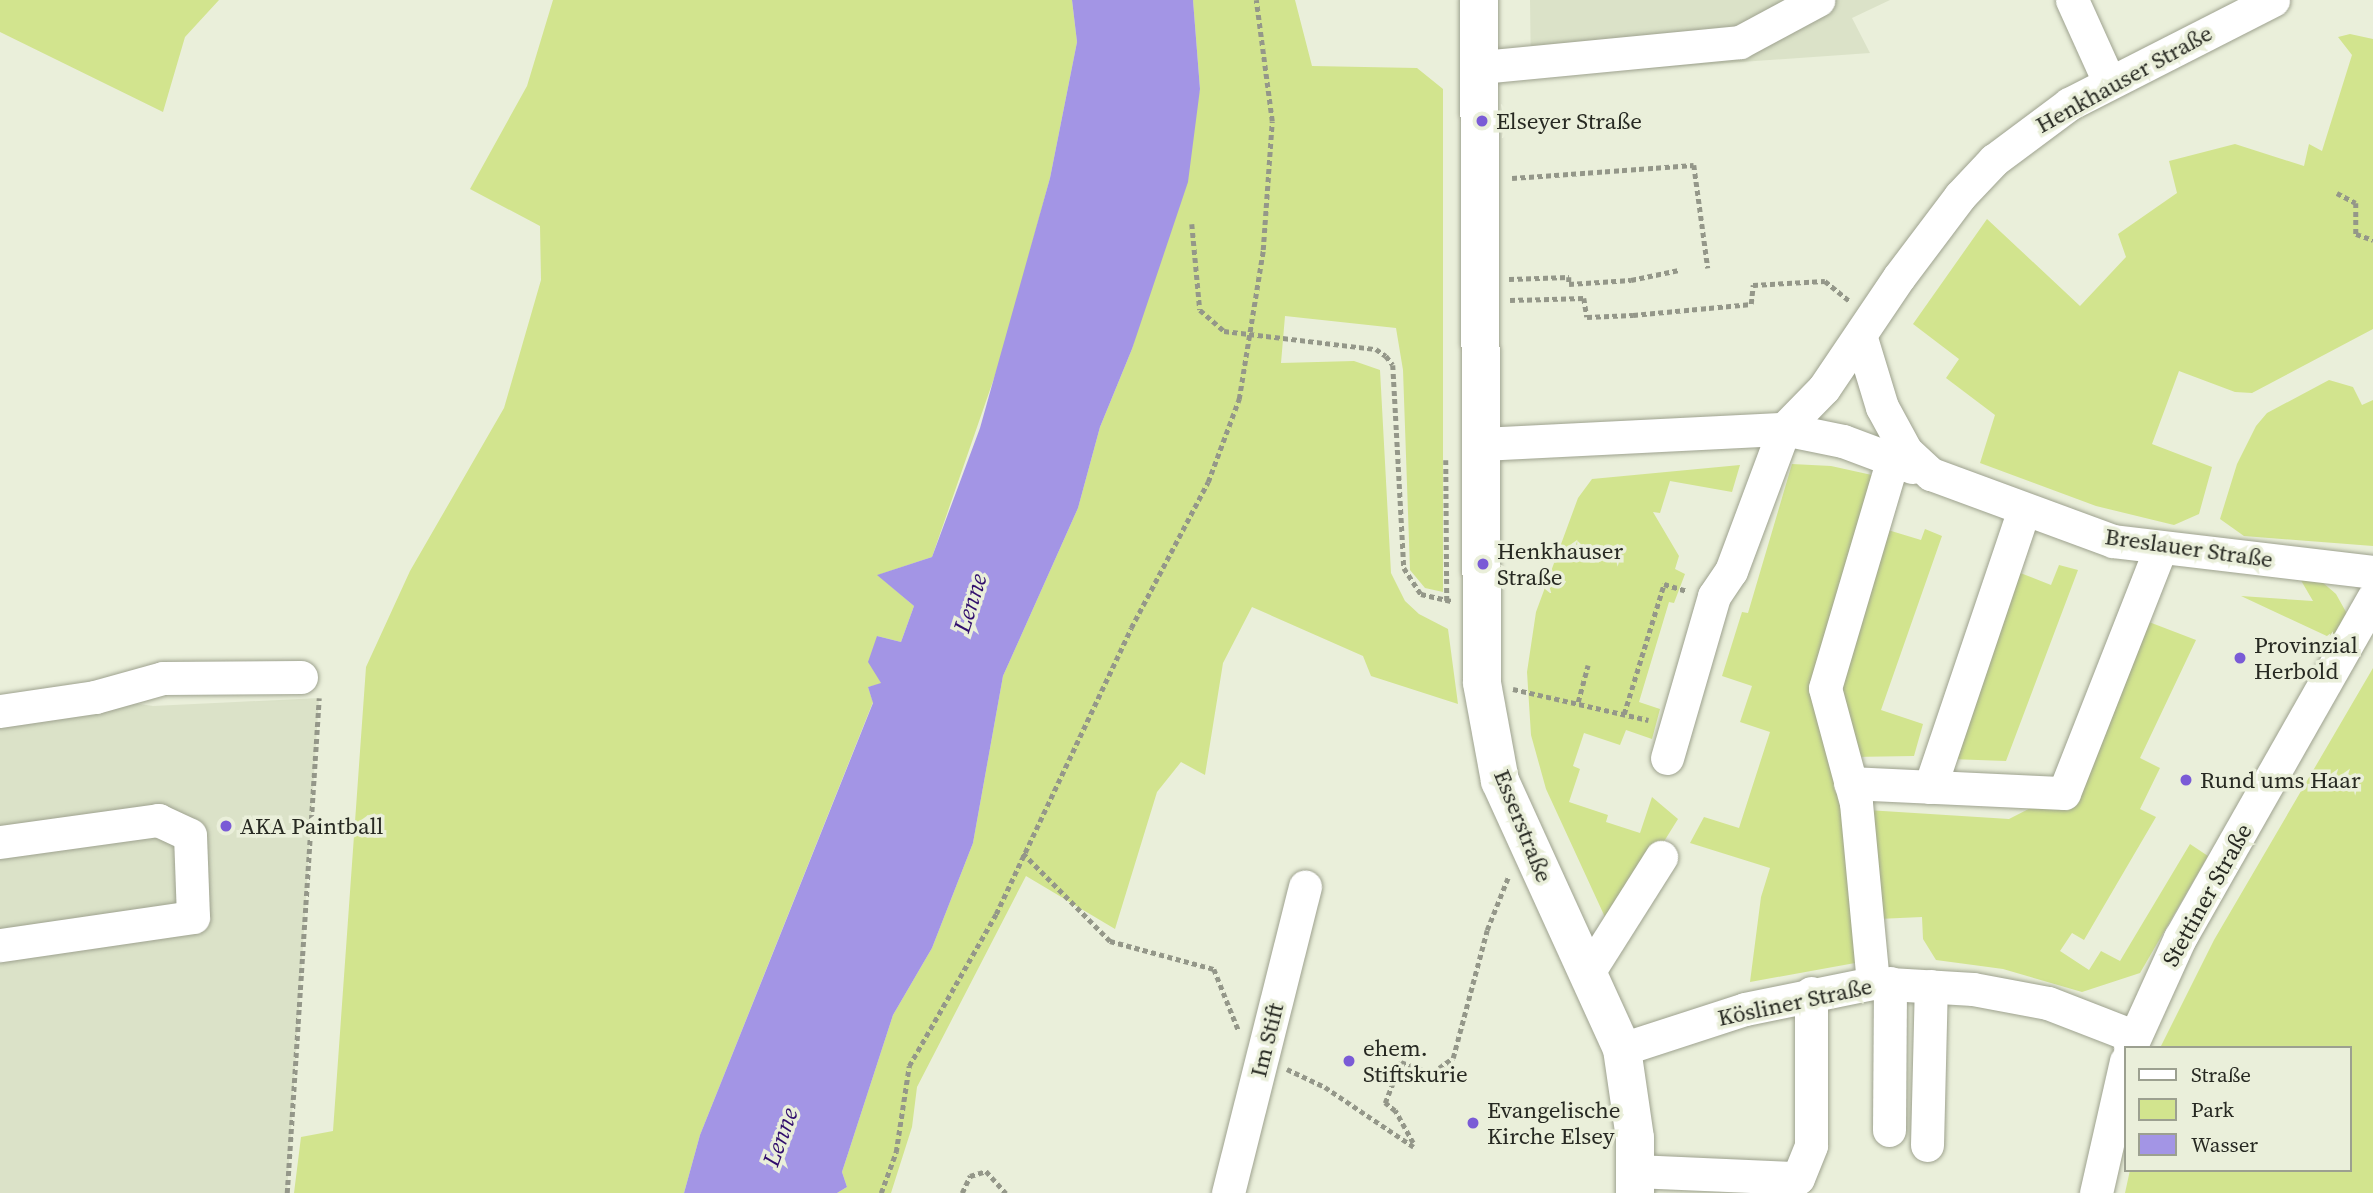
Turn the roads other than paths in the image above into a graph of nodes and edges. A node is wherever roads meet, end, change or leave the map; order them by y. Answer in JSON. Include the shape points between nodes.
{"nodes":[{"id":1,"x":1479,"y":0,"type":"edge"},
{"id":2,"x":1818,"y":0,"type":"edge"},
{"id":3,"x":2071,"y":0,"type":"edge"},
{"id":4,"x":2273,"y":0,"type":"edge"},
{"id":5,"x":1481,"y":67,"type":"junction"},
{"id":6,"x":2109,"y":82,"type":"junction"},
{"id":7,"x":1867,"y":329,"type":"junction"},
{"id":8,"x":1784,"y":429,"type":"junction"},
{"id":9,"x":1483,"y":444,"type":"junction"},
{"id":10,"x":1893,"y":459,"type":"junction"},
{"id":11,"x":1931,"y":474,"type":"junction"},
{"id":12,"x":2024,"y":509,"type":"junction"},
{"id":13,"x":2161,"y":547,"type":"junction"},
{"id":14,"x":2373,"y":572,"type":"edge"},
{"id":15,"x":2373,"y":598,"type":"edge"},
{"id":16,"x":303,"y":688,"type":"road end"},
{"id":17,"x":0,"y":711,"type":"edge"},
{"id":18,"x":1671,"y":742,"type":"road end"},
{"id":19,"x":1850,"y":783,"type":"junction"},
{"id":20,"x":1930,"y":787,"type":"junction"},
{"id":21,"x":0,"y":842,"type":"edge"},
{"id":22,"x":1661,"y":858,"type":"dead end"},
{"id":23,"x":1305,"y":887,"type":"dead end"},
{"id":24,"x":0,"y":945,"type":"edge"},
{"id":25,"x":1589,"y":971,"type":"junction"},
{"id":26,"x":1882,"y":983,"type":"junction"},
{"id":27,"x":1931,"y":986,"type":"junction"},
{"id":28,"x":1811,"y":993,"type":"junction"},
{"id":29,"x":2125,"y":1046,"type":"edge"},
{"id":30,"x":2131,"y":1046,"type":"edge"},
{"id":31,"x":1622,"y":1049,"type":"junction"},
{"id":32,"x":2124,"y":1074,"type":"edge"},
{"id":33,"x":1889,"y":1130,"type":"dead end"},
{"id":34,"x":1927,"y":1145,"type":"dead end"},
{"id":35,"x":1635,"y":1182,"type":"edge"},
{"id":36,"x":1228,"y":1193,"type":"edge"},
{"id":37,"x":2096,"y":1193,"type":"edge"}],
"edges":[{"from":1,"to":5,"type":"main road"},
{"from":2,"to":5,"type":"street","via":[[1740,42]]},
{"from":3,"to":6,"type":"street"},
{"from":4,"to":6,"type":"street","name":"Henkhauser Straße"},
{"from":5,"to":9,"type":"main road"},
{"from":6,"to":7,"type":"street","name":"Henkhauser Straße","via":[[2028,131],[1994,160],[1952,206]]},
{"from":7,"to":8,"type":"street","name":"Henkhauser Straße"},
{"from":7,"to":11,"type":"street","name":"Breslauer Straße","via":[[1882,407],[1906,451]]},
{"from":8,"to":9,"type":"street"},
{"from":8,"to":10,"type":"street","name":"Breslauer Straße","via":[[1843,441]]},
{"from":8,"to":18,"type":"street","name":"Henkhauser Straße","via":[[1731,571],[1714,598]]},
{"from":9,"to":25,"type":"main road","name":"Esserstraße","via":[[1482,683],[1500,781]]},
{"from":10,"to":11,"type":"street","name":"Breslauer Straße"},
{"from":10,"to":19,"type":"street","via":[[1825,688]]},
{"from":11,"to":12,"type":"street","name":"Breslauer Straße"},
{"from":12,"to":13,"type":"street","name":"Breslauer Straße","via":[[2113,541]]},
{"from":12,"to":20,"type":"street"},
{"from":13,"to":14,"type":"street","name":"Breslauer Straße"},
{"from":13,"to":20,"type":"street","via":[[2064,793]]},
{"from":15,"to":30,"type":"street","name":"Stettiner Straße","via":[[2180,938]]},
{"from":16,"to":17,"type":"street","via":[[163,678],[95,697]]},
{"from":19,"to":20,"type":"street"},
{"from":19,"to":26,"type":"street"},
{"from":21,"to":24,"type":"street","via":[[158,820],[190,835],[193,917]]},
{"from":22,"to":25,"type":"street"},
{"from":23,"to":36,"type":"street","name":"Im Stift","via":[[1272,1063]]},
{"from":25,"to":31,"type":"main road","name":"Esserstraße"},
{"from":26,"to":27,"type":"street","name":"Kösliner Straße"},
{"from":26,"to":28,"type":"street","name":"Kösliner Straße"},
{"from":26,"to":33,"type":"street"},
{"from":27,"to":29,"type":"street","name":"Kösliner Straße","via":[[2048,1003]]},
{"from":27,"to":34,"type":"street"},
{"from":28,"to":31,"type":"street","name":"Kösliner Straße"},
{"from":28,"to":35,"type":"street","via":[[1811,1145],[1798,1178]]},
{"from":31,"to":35,"type":"main road","name":"Esserstraße","via":[[1630,1085]]},
{"from":32,"to":37,"type":"street","name":"Stettiner Straße"}]}
